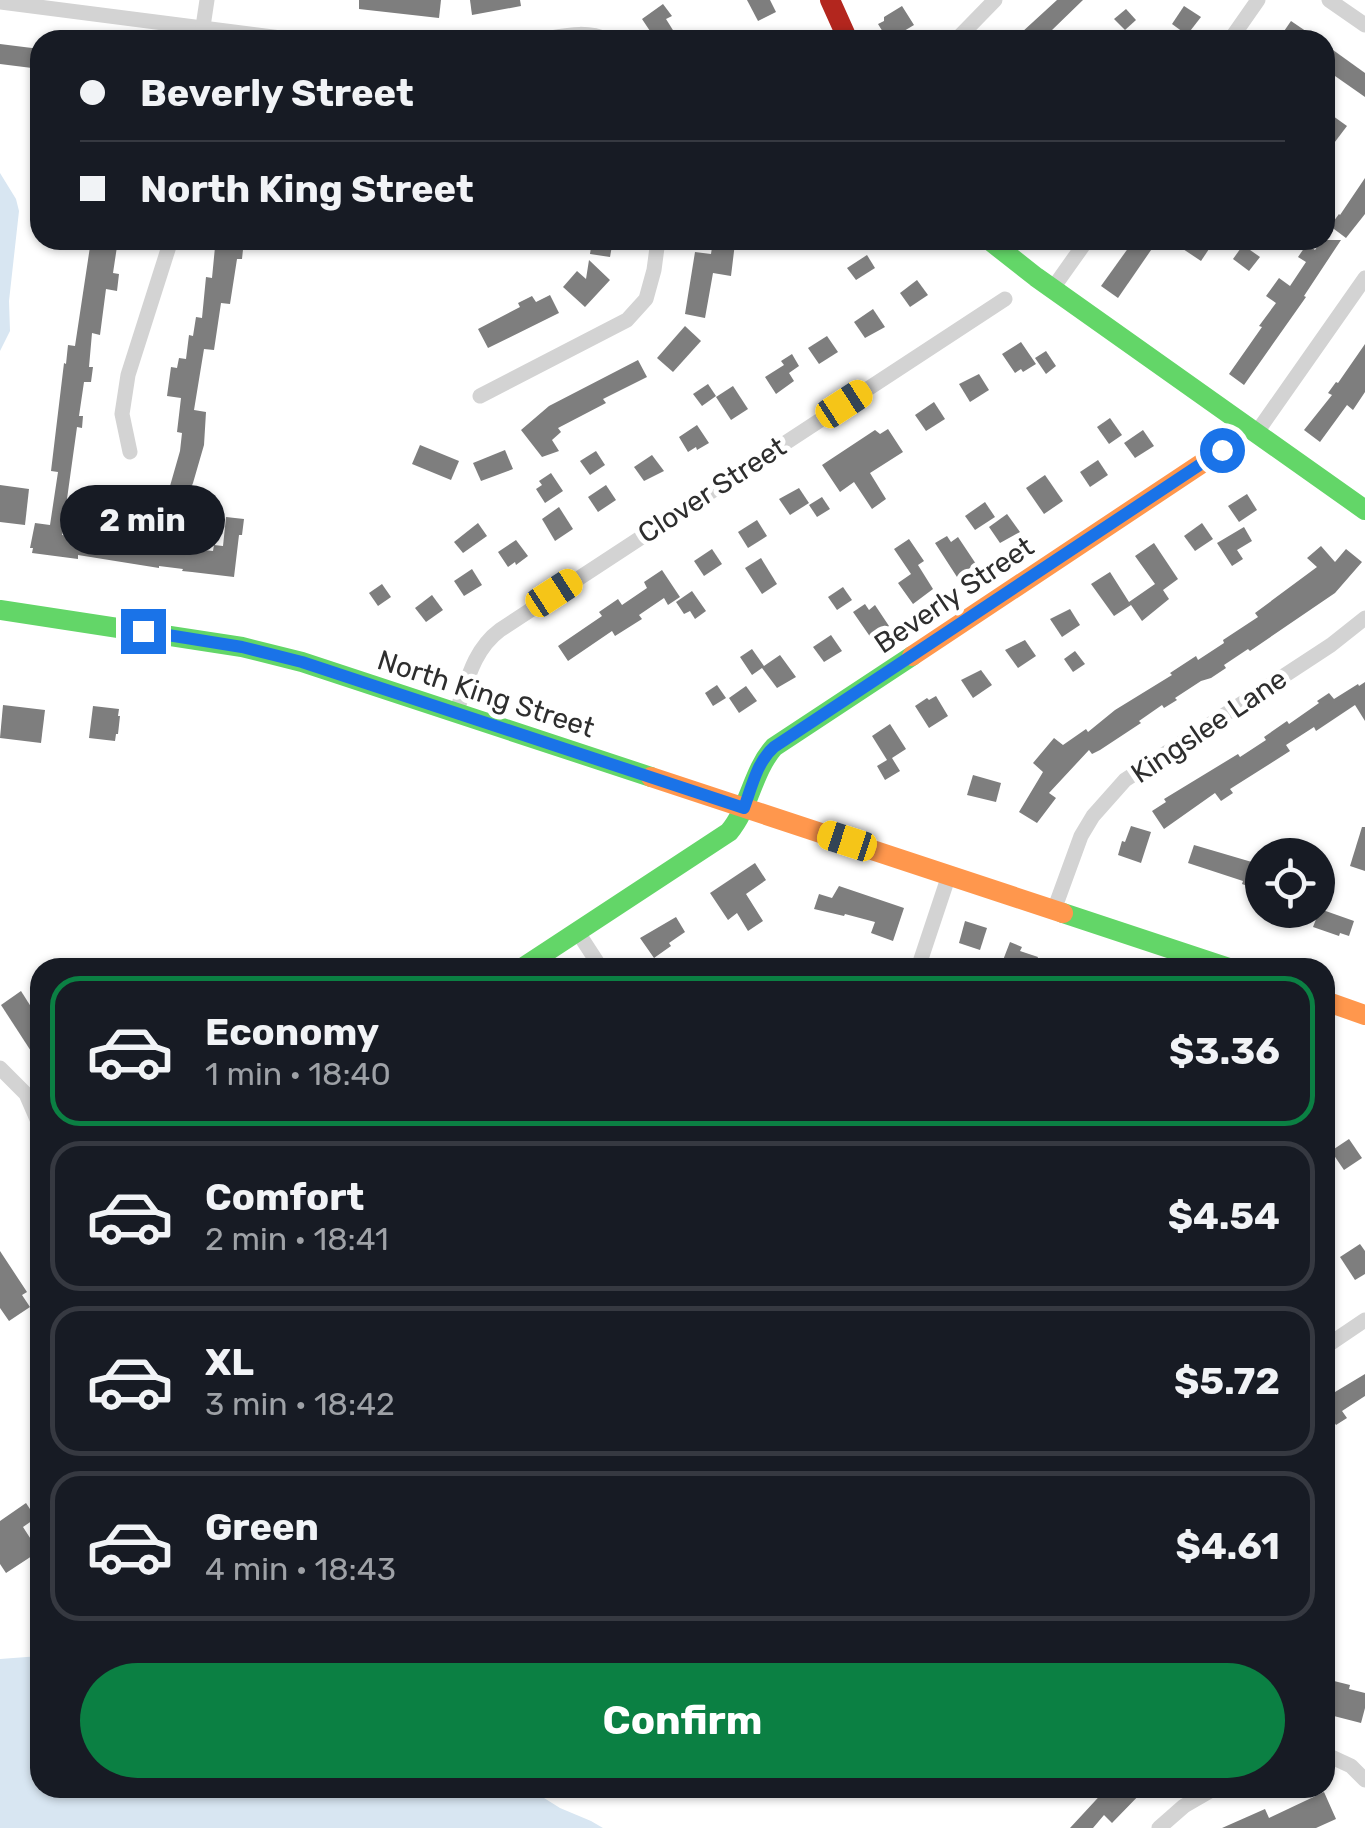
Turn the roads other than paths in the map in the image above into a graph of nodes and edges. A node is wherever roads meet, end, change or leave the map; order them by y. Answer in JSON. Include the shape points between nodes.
{"nodes":[{"id":1,"x":207,"y":0,"type":"edge"},
{"id":2,"x":830,"y":0,"type":"edge"},
{"id":3,"x":996,"y":0,"type":"edge"},
{"id":4,"x":1258,"y":0,"type":"edge"},
{"id":5,"x":1329,"y":0,"type":"edge"},
{"id":6,"x":0,"y":2,"type":"edge"},
{"id":7,"x":1365,"y":25,"type":"edge"},
{"id":8,"x":171,"y":30,"type":"edge"},
{"id":9,"x":203,"y":30,"type":"edge"},
{"id":10,"x":844,"y":30,"type":"edge"},
{"id":11,"x":966,"y":30,"type":"edge"},
{"id":12,"x":1237,"y":30,"type":"edge"},
{"id":13,"x":167,"y":250,"type":"edge"},
{"id":14,"x":657,"y":250,"type":"edge"},
{"id":15,"x":1002,"y":250,"type":"edge"},
{"id":16,"x":1080,"y":250,"type":"edge"},
{"id":17,"x":1365,"y":278,"type":"edge"},
{"id":18,"x":1053,"y":288,"type":"junction"},
{"id":19,"x":1005,"y":299,"type":"dead end"},
{"id":20,"x":480,"y":396,"type":"dead end"},
{"id":21,"x":1257,"y":432,"type":"junction"},
{"id":22,"x":1222,"y":450,"type":"dead end"},
{"id":23,"x":130,"y":452,"type":"dead end"},
{"id":24,"x":1365,"y":510,"type":"edge"},
{"id":25,"x":0,"y":610,"type":"edge"},
{"id":26,"x":1365,"y":618,"type":"edge"},
{"id":27,"x":456,"y":713,"type":"junction"},
{"id":28,"x":744,"y":808,"type":"junction"},
{"id":29,"x":949,"y":875,"type":"junction"},
{"id":30,"x":1054,"y":910,"type":"junction"},
{"id":31,"x":577,"y":931,"type":"junction"},
{"id":32,"x":537,"y":958,"type":"edge"},
{"id":33,"x":595,"y":958,"type":"edge"},
{"id":34,"x":921,"y":958,"type":"edge"},
{"id":35,"x":1198,"y":958,"type":"edge"},
{"id":36,"x":1335,"y":1006,"type":"edge"},
{"id":37,"x":1365,"y":1014,"type":"edge"},
{"id":38,"x":0,"y":1068,"type":"edge"},
{"id":39,"x":30,"y":1103,"type":"edge"},
{"id":40,"x":1365,"y":1320,"type":"edge"},
{"id":41,"x":1335,"y":1340,"type":"edge"},
{"id":42,"x":1335,"y":1759,"type":"edge"},
{"id":43,"x":1365,"y":1780,"type":"edge"},
{"id":44,"x":1197,"y":1798,"type":"edge"},
{"id":45,"x":1159,"y":1828,"type":"edge"}],
"edges":[{"from":1,"to":9,"type":"street"},
{"from":2,"to":10,"type":"street"},
{"from":3,"to":11,"type":"street"},
{"from":4,"to":12,"type":"street"},
{"from":5,"to":7,"type":"street"},
{"from":6,"to":8,"type":"street"},
{"from":13,"to":23,"type":"street","via":[[128,375],[122,414]]},
{"from":14,"to":20,"type":"street","via":[[646,299],[627,320]]},
{"from":15,"to":18,"type":"street"},
{"from":16,"to":18,"type":"street"},
{"from":17,"to":21,"type":"street"},
{"from":18,"to":21,"type":"street"},
{"from":19,"to":27,"type":"street","name":"Clover Street","via":[[500,630],[478,654]]},
{"from":21,"to":24,"type":"street"},
{"from":22,"to":28,"type":"street","name":"Beverly Street","via":[[774,747]]},
{"from":25,"to":27,"type":"street","name":"North King Street","via":[[262,651]]},
{"from":26,"to":30,"type":"street","name":"Kingslee Lane","via":[[1124,780],[1082,836]]},
{"from":27,"to":28,"type":"street","name":"North King Street"},
{"from":28,"to":29,"type":"street","name":"North King Street"},
{"from":28,"to":31,"type":"street","via":[[729,832]]},
{"from":29,"to":30,"type":"street","name":"North King Street"},
{"from":29,"to":34,"type":"street"},
{"from":30,"to":35,"type":"street","name":"North King Street"},
{"from":31,"to":32,"type":"street"},
{"from":31,"to":33,"type":"street"},
{"from":36,"to":37,"type":"street"},
{"from":38,"to":39,"type":"street"},
{"from":40,"to":41,"type":"street"},
{"from":42,"to":43,"type":"street"},
{"from":44,"to":45,"type":"street"}]}
